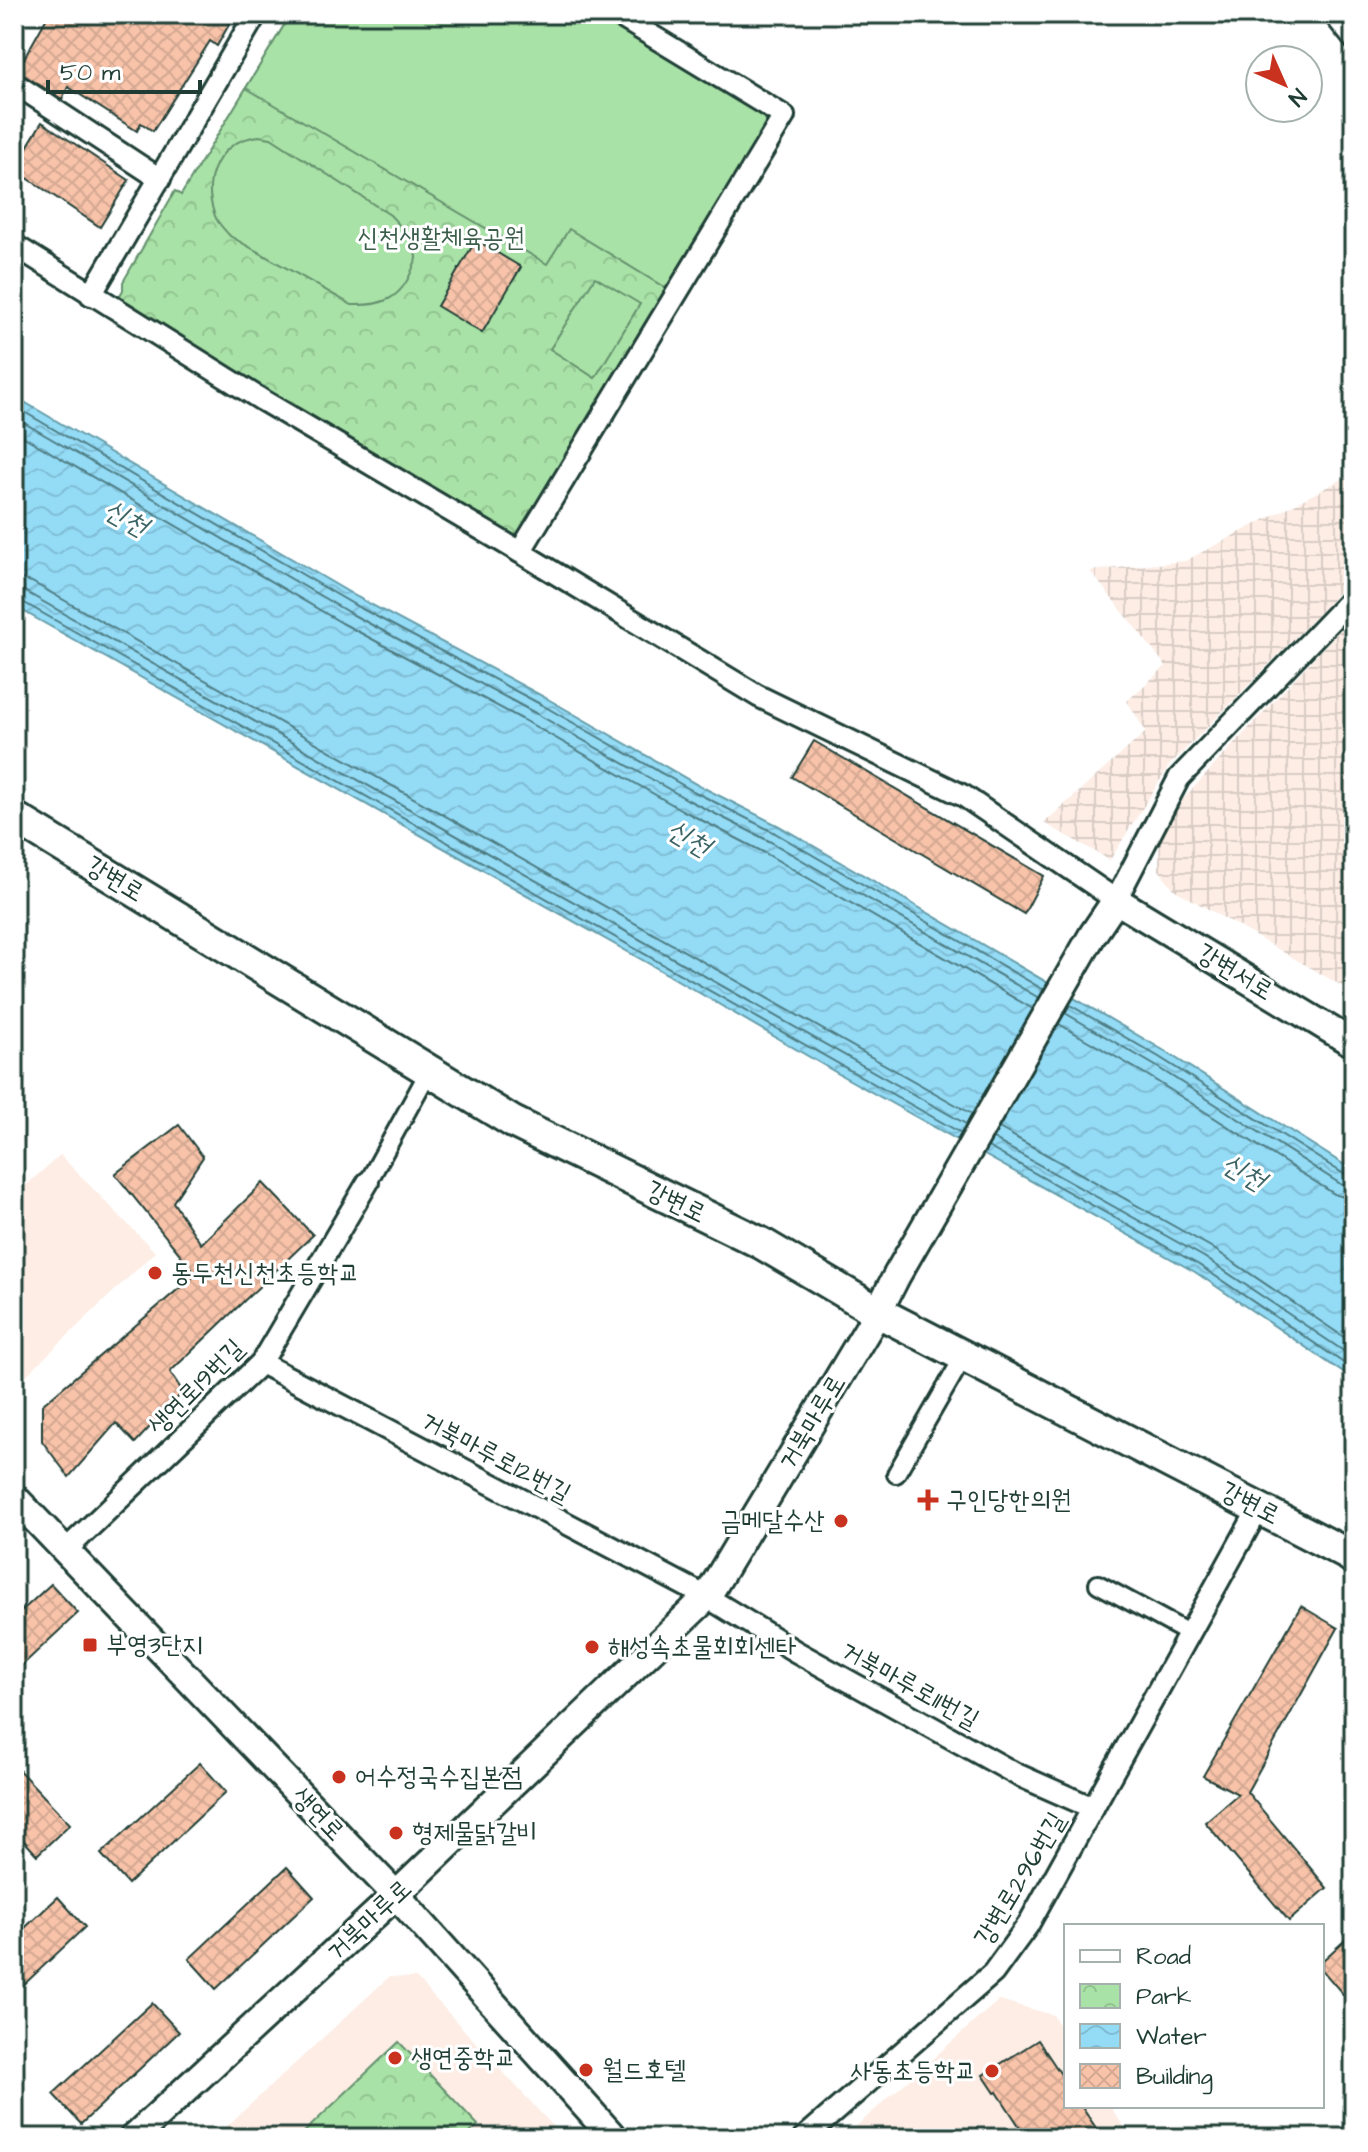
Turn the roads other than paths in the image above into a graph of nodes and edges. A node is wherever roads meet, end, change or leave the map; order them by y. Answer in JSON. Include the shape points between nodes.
{"nodes":[{"id":1,"x":256,"y":14,"type":"edge"},
{"id":2,"x":616,"y":14,"type":"edge"},
{"id":3,"x":1334,"y":14,"type":"edge"},
{"id":4,"x":1354,"y":39,"type":"edge"},
{"id":5,"x":14,"y":83,"type":"edge"},
{"id":6,"x":160,"y":179,"type":"junction"},
{"id":7,"x":14,"y":245,"type":"edge"},
{"id":8,"x":91,"y":295,"type":"junction"},
{"id":9,"x":520,"y":552,"type":"junction"},
{"id":10,"x":1354,"y":596,"type":"edge"},
{"id":11,"x":14,"y":817,"type":"edge"},
{"id":12,"x":1116,"y":900,"type":"junction"},
{"id":13,"x":1354,"y":1044,"type":"edge"},
{"id":14,"x":429,"y":1071,"type":"junction"},
{"id":15,"x":368,"y":1182,"type":"joint"},
{"id":16,"x":878,"y":1312,"type":"junction"},
{"id":17,"x":964,"y":1356,"type":"junction"},
{"id":18,"x":261,"y":1363,"type":"junction"},
{"id":19,"x":896,"y":1474,"type":"dead end"},
{"id":20,"x":14,"y":1497,"type":"edge"},
{"id":21,"x":1259,"y":1508,"type":"junction"},
{"id":22,"x":65,"y":1551,"type":"junction"},
{"id":23,"x":1354,"y":1559,"type":"edge"},
{"id":24,"x":1098,"y":1584,"type":"dead end"},
{"id":25,"x":707,"y":1597,"type":"junction"},
{"id":26,"x":1190,"y":1634,"type":"junction"},
{"id":27,"x":1093,"y":1808,"type":"junction"},
{"id":28,"x":396,"y":1895,"type":"junction"},
{"id":29,"x":133,"y":2138,"type":"edge"},
{"id":30,"x":614,"y":2138,"type":"edge"},
{"id":31,"x":804,"y":2138,"type":"edge"}],
"edges":[{"from":1,"to":6,"type":"street"},
{"from":2,"to":9,"type":"street","via":[[784,116]]},
{"from":3,"to":4,"type":"street"},
{"from":5,"to":6,"type":"street"},
{"from":6,"to":8,"type":"street"},
{"from":7,"to":8,"type":"street"},
{"from":8,"to":9,"type":"street"},
{"from":9,"to":12,"type":"street","via":[[758,696],[964,796]]},
{"from":10,"to":12,"type":"street","via":[[1179,778]]},
{"from":11,"to":14,"type":"main road","name":"강변로"},
{"from":12,"to":13,"type":"street","name":"강변서로"},
{"from":12,"to":16,"type":"street","name":"거북마루로"},
{"from":14,"to":15,"type":"street","name":"생연로19번길"},
{"from":14,"to":16,"type":"main road","name":"강변로","via":[[513,1122],[761,1243]]},
{"from":15,"to":18,"type":"street","name":"생연로19번길"},
{"from":16,"to":17,"type":"main road","name":"강변로"},
{"from":16,"to":25,"type":"street","name":"거북마루로"},
{"from":17,"to":19,"type":"street"},
{"from":17,"to":21,"type":"main road","name":"강변로"},
{"from":18,"to":22,"type":"street","name":"생연로19번길"},
{"from":18,"to":25,"type":"street","name":"거북마루로12번길"},
{"from":20,"to":22,"type":"street","name":"생연로"},
{"from":21,"to":23,"type":"main road","name":"강변로"},
{"from":21,"to":26,"type":"street","name":"강변로296번길"},
{"from":22,"to":28,"type":"street","name":"생연로"},
{"from":24,"to":26,"type":"street"},
{"from":25,"to":27,"type":"street","name":"거북마루로11번길","via":[[1016,1774]]},
{"from":25,"to":28,"type":"street","name":"거북마루로"},
{"from":26,"to":27,"type":"street","name":"강변로296번길"},
{"from":27,"to":31,"type":"street","name":"강변로296번길","via":[[1028,1925],[993,1973]]},
{"from":28,"to":29,"type":"street","name":"거북마루로"},
{"from":28,"to":30,"type":"street","name":"생연로"}]}
